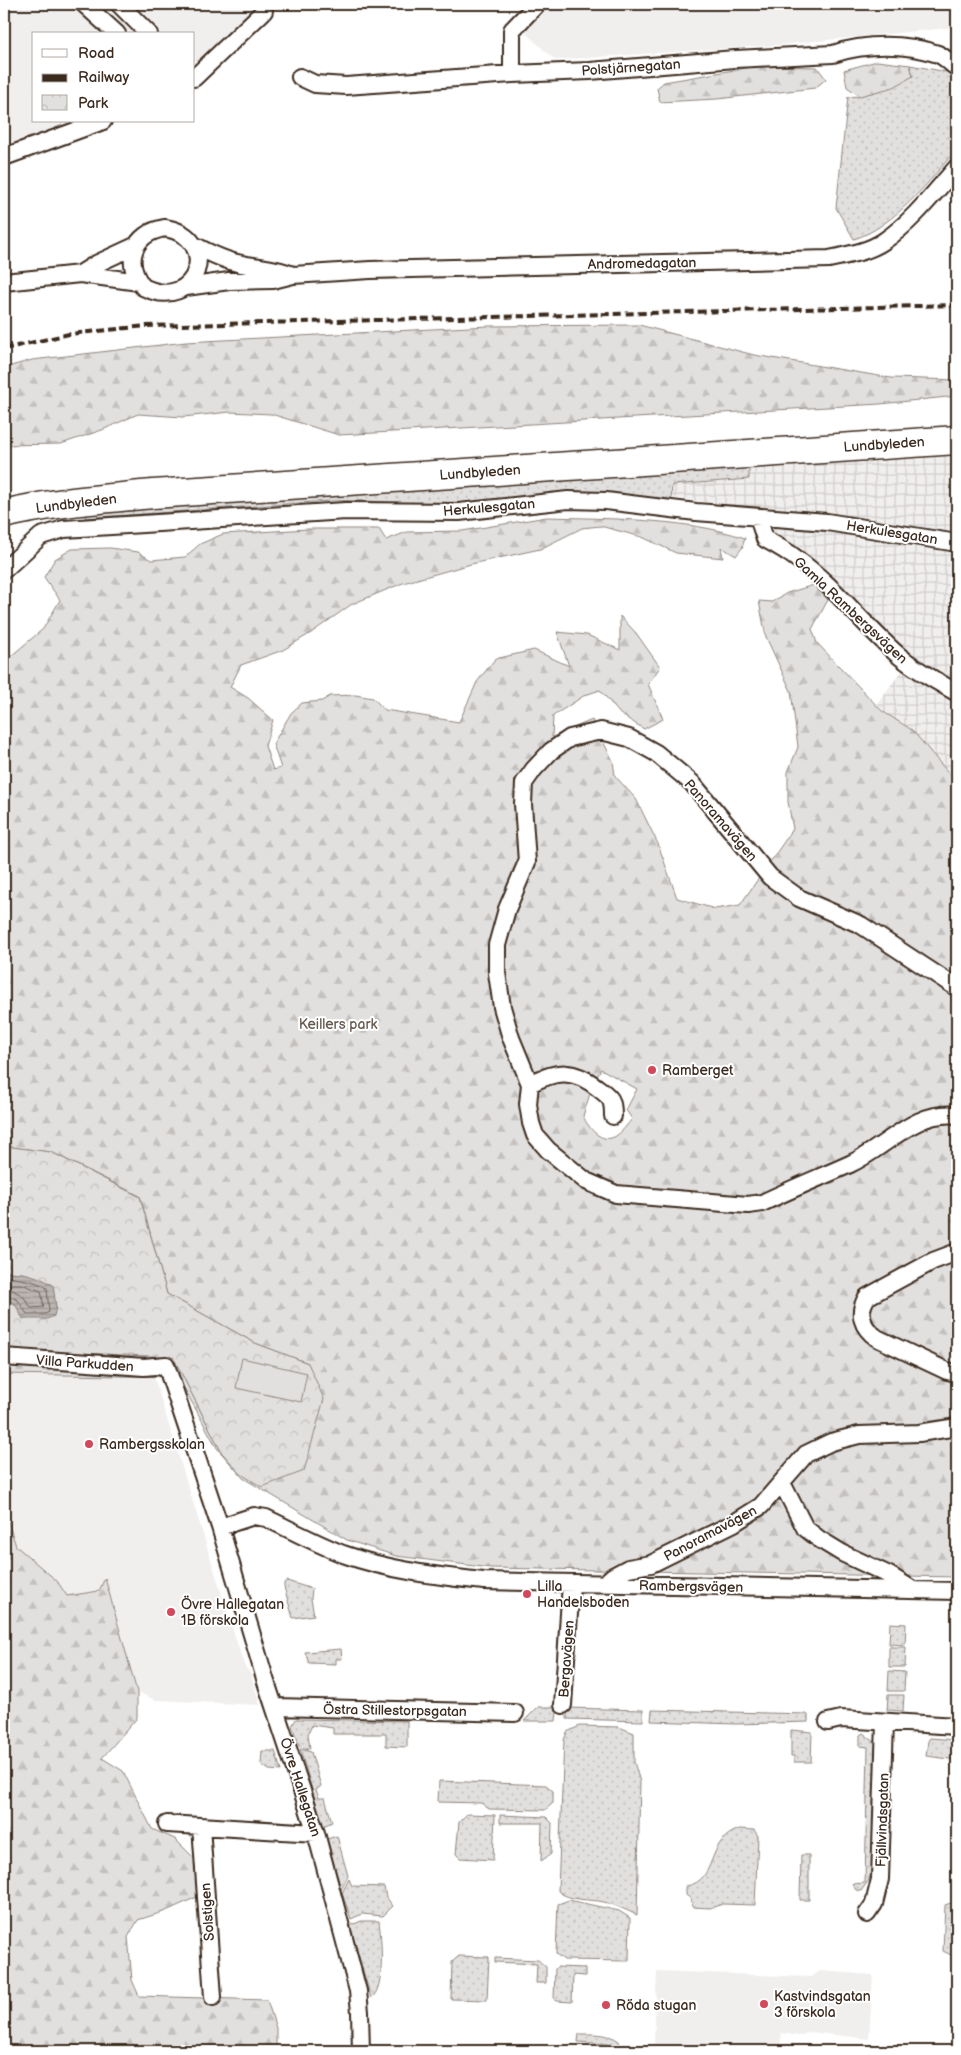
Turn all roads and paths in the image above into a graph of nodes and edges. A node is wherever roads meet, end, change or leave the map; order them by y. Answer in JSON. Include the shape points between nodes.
{"nodes":[{"id":1,"x":84,"y":4,"type":"edge"},
{"id":2,"x":537,"y":4,"type":"edge"},
{"id":3,"x":120,"y":5,"type":"edge"},
{"id":4,"x":264,"y":11,"type":"dead end"},
{"id":5,"x":120,"y":27,"type":"edge"},
{"id":6,"x":141,"y":32,"type":"edge"},
{"id":7,"x":957,"y":68,"type":"edge"},
{"id":8,"x":512,"y":74,"type":"junction"},
{"id":9,"x":195,"y":77,"type":"edge"},
{"id":10,"x":300,"y":77,"type":"dead end"},
{"id":11,"x":100,"y":122,"type":"edge"},
{"id":12,"x":4,"y":157,"type":"edge"},
{"id":13,"x":957,"y":167,"type":"edge"},
{"id":14,"x":137,"y":245,"type":"junction"},
{"id":15,"x":194,"y":245,"type":"junction"},
{"id":16,"x":80,"y":274,"type":"junction"},
{"id":17,"x":293,"y":275,"type":"junction"},
{"id":18,"x":4,"y":282,"type":"edge"},
{"id":19,"x":139,"y":282,"type":"junction"},
{"id":20,"x":186,"y":287,"type":"junction"},
{"id":21,"x":957,"y":423,"type":"edge"},
{"id":22,"x":957,"y":440,"type":"edge"},
{"id":23,"x":4,"y":496,"type":"edge"},
{"id":24,"x":4,"y":514,"type":"edge"},
{"id":25,"x":758,"y":517,"type":"junction"},
{"id":26,"x":957,"y":543,"type":"edge"},
{"id":27,"x":4,"y":570,"type":"edge"},
{"id":28,"x":957,"y":693,"type":"edge"},
{"id":29,"x":957,"y":988,"type":"edge"},
{"id":30,"x":530,"y":1084,"type":"junction"},
{"id":31,"x":613,"y":1116,"type":"dead end"},
{"id":32,"x":957,"y":1116,"type":"edge"},
{"id":33,"x":957,"y":1252,"type":"edge"},
{"id":34,"x":4,"y":1358,"type":"edge"},
{"id":35,"x":957,"y":1373,"type":"edge"},
{"id":36,"x":957,"y":1427,"type":"edge"},
{"id":37,"x":782,"y":1483,"type":"junction"},
{"id":38,"x":220,"y":1527,"type":"junction"},
{"id":39,"x":571,"y":1583,"type":"junction"},
{"id":40,"x":604,"y":1584,"type":"junction"},
{"id":41,"x":913,"y":1590,"type":"junction"},
{"id":42,"x":957,"y":1591,"type":"edge"},
{"id":43,"x":563,"y":1705,"type":"dead end"},
{"id":44,"x":276,"y":1707,"type":"junction"},
{"id":45,"x":515,"y":1714,"type":"dead end"},
{"id":46,"x":828,"y":1722,"type":"dead end"},
{"id":47,"x":885,"y":1722,"type":"junction"},
{"id":48,"x":957,"y":1726,"type":"edge"},
{"id":49,"x":167,"y":1824,"type":"dead end"},
{"id":50,"x":201,"y":1826,"type":"junction"},
{"id":51,"x":316,"y":1833,"type":"junction"},
{"id":52,"x":868,"y":1914,"type":"dead end"},
{"id":53,"x":213,"y":1997,"type":"dead end"},
{"id":54,"x":361,"y":2051,"type":"edge"}],
"edges":[{"from":1,"to":5,"type":"street"},
{"from":2,"to":8,"type":"street","via":[[512,30]]},
{"from":3,"to":5,"type":"street","via":[[124,17]]},
{"from":4,"to":9,"type":"street"},
{"from":5,"to":6,"type":"street"},
{"from":7,"to":8,"type":"street","name":"Polstjärnegatan","via":[[939,55],[887,46],[847,49],[833,54]]},
{"from":8,"to":10,"type":"street","name":"Polstjärnegatan","via":[[346,86],[315,84]]},
{"from":11,"to":12,"type":"street"},
{"from":13,"to":17,"type":"street","name":"Andromedagatan","via":[[904,225],[883,242],[855,254],[829,259],[370,270]]},
{"from":14,"to":15,"type":"street","name":"Andromedagatan","via":[[149,233],[165,228],[182,233]]},
{"from":14,"to":16,"type":"street","name":"Andromedagatan"},
{"from":14,"to":19,"type":"street","via":[[132,264]]},
{"from":15,"to":17,"type":"street","name":"Andromedagatan","via":[[225,260],[276,268]]},
{"from":15,"to":20,"type":"street","via":[[197,270]]},
{"from":16,"to":18,"type":"street","name":"Andromedagatan"},
{"from":16,"to":19,"type":"street","name":"Andromedagatan"},
{"from":17,"to":20,"type":"street","name":"Andromedagatan","via":[[273,280],[229,281]]},
{"from":19,"to":20,"type":"street","name":"Andromedagatan","via":[[149,291],[165,294]]},
{"from":21,"to":23,"type":"highway","name":"Lundbyleden","via":[[147,476]]},
{"from":22,"to":24,"type":"highway","name":"Lundbyleden","via":[[153,494],[85,500]]},
{"from":25,"to":26,"type":"street","name":"Herkulesgatan","via":[[827,522]]},
{"from":25,"to":27,"type":"street","name":"Herkulesgatan","via":[[568,500],[459,512],[346,511],[88,526],[41,536]]},
{"from":25,"to":28,"type":"street","name":"Gamla Rambergsvägen","via":[[765,539],[814,573],[898,656]]},
{"from":29,"to":30,"type":"street","name":"Panoramavägen","via":[[861,925],[799,898],[770,877],[692,783],[656,753],[617,734],[590,732],[570,738],[551,751],[524,783],[527,862],[506,909],[498,945],[497,973],[502,1008]]},
{"from":30,"to":31,"type":"street","via":[[556,1074],[582,1077],[610,1097]]},
{"from":30,"to":32,"type":"street","name":"Panoramavägen","via":[[528,1104],[531,1123],[535,1135],[548,1150],[586,1181],[632,1197],[748,1205],[762,1203],[852,1163],[917,1122],[935,1116]]},
{"from":33,"to":35,"type":"street","via":[[933,1261],[868,1298],[861,1316],[868,1332],[877,1338]]},
{"from":34,"to":38,"type":"street","name":"Villa Parkudden","via":[[144,1366],[166,1364]]},
{"from":36,"to":37,"type":"street","name":"Panoramavägen","via":[[919,1433],[859,1435],[830,1442],[806,1454]]},
{"from":37,"to":40,"type":"street","name":"Panoramavägen","via":[[761,1506],[734,1523],[651,1564],[628,1568]]},
{"from":37,"to":41,"type":"street","via":[[804,1528],[842,1553]]},
{"from":38,"to":39,"type":"street","name":"Rambergsvägen","via":[[254,1516],[266,1518],[344,1554],[376,1564],[484,1581]]},
{"from":38,"to":44,"type":"street","name":"Övre Hallegatan"},
{"from":39,"to":40,"type":"street","name":"Rambergsvägen"},
{"from":39,"to":43,"type":"street","name":"Bergavägen"},
{"from":40,"to":41,"type":"street","name":"Rambergsvägen"},
{"from":41,"to":42,"type":"street","name":"Rambergsvägen"},
{"from":44,"to":45,"type":"street","name":"Östra Stillestorpsgatan"},
{"from":44,"to":51,"type":"street","name":"Övre Hallegatan"},
{"from":46,"to":47,"type":"street","via":[[840,1719]]},
{"from":47,"to":48,"type":"street"},
{"from":47,"to":52,"type":"street","name":"Fjällvindsgatan","via":[[880,1879]]},
{"from":49,"to":50,"type":"street"},
{"from":50,"to":51,"type":"street"},
{"from":50,"to":53,"type":"street","name":"Solstigen"},
{"from":51,"to":54,"type":"street","name":"Övre Hallegatan","via":[[358,1992]]}]}
